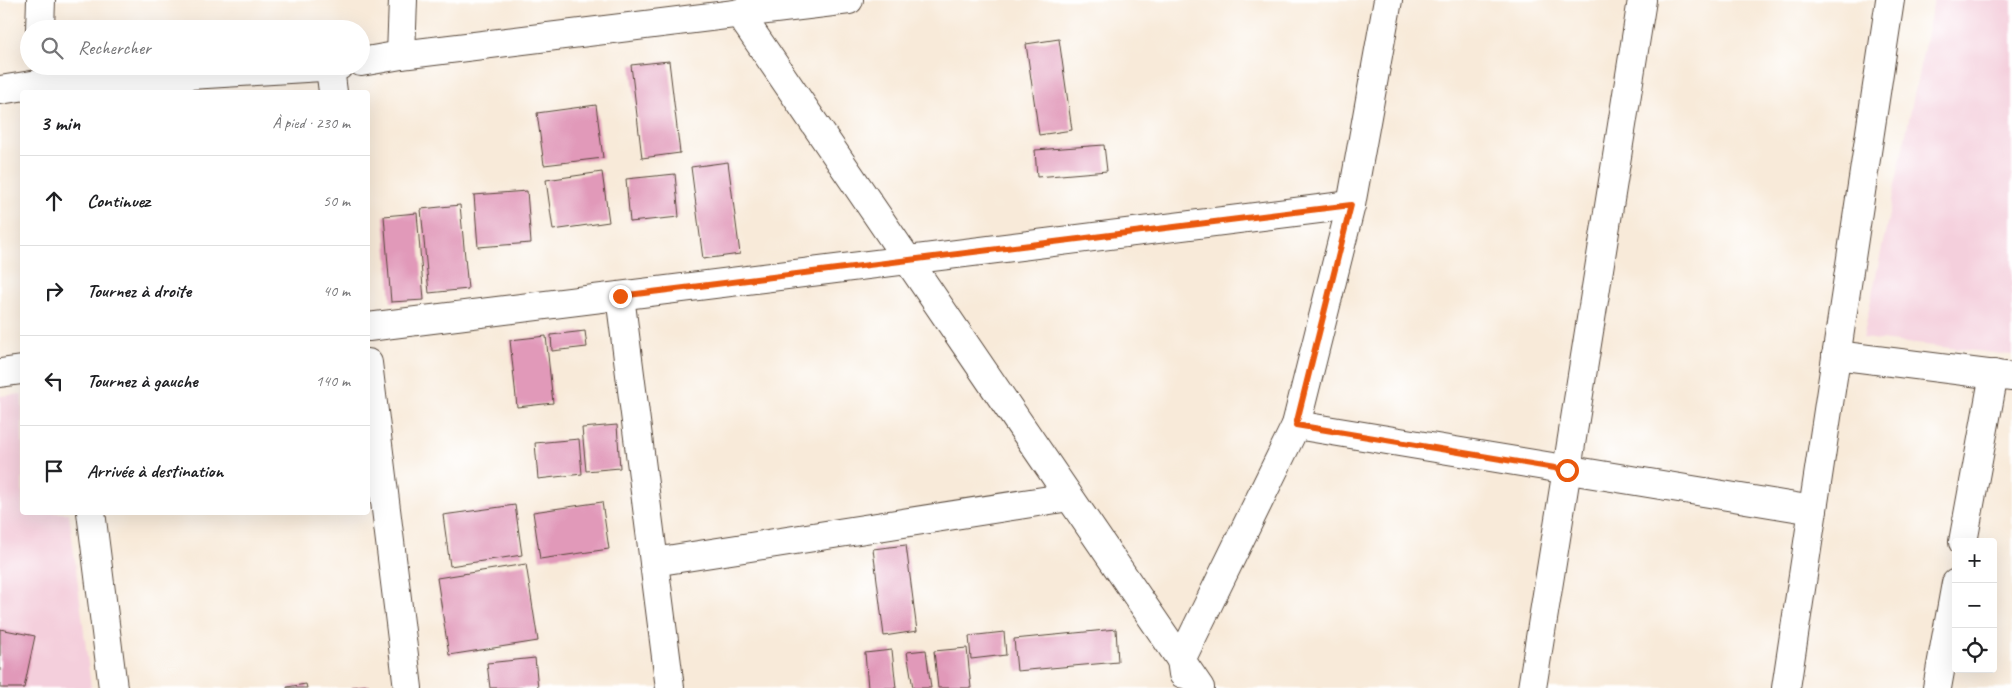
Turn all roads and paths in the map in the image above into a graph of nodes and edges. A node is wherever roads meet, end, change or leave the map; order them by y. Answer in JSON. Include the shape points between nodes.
{"nodes":[{"id":1,"x":41,"y":0,"type":"edge"},
{"id":2,"x":403,"y":0,"type":"edge"},
{"id":3,"x":845,"y":0,"type":"edge"},
{"id":4,"x":1388,"y":0,"type":"edge"},
{"id":5,"x":1642,"y":0,"type":"edge"},
{"id":6,"x":1890,"y":0,"type":"edge"},
{"id":7,"x":739,"y":14,"type":"junction"},
{"id":8,"x":40,"y":20,"type":"edge"},
{"id":9,"x":401,"y":56,"type":"junction"},
{"id":10,"x":370,"y":61,"type":"edge"},
{"id":11,"x":334,"y":76,"type":"edge"},
{"id":12,"x":38,"y":81,"type":"edge"},
{"id":13,"x":0,"y":90,"type":"edge"},
{"id":14,"x":1351,"y":205,"type":"junction"},
{"id":15,"x":908,"y":260,"type":"junction"},
{"id":16,"x":620,"y":296,"type":"junction"},
{"id":17,"x":370,"y":327,"type":"edge"},
{"id":18,"x":1836,"y":355,"type":"junction"},
{"id":19,"x":20,"y":370,"type":"edge"},
{"id":20,"x":0,"y":373,"type":"edge"},
{"id":21,"x":2003,"y":375,"type":"edge"},
{"id":22,"x":370,"y":379,"type":"edge"},
{"id":23,"x":1296,"y":425,"type":"junction"},
{"id":24,"x":1567,"y":470,"type":"junction"},
{"id":25,"x":1069,"y":496,"type":"junction"},
{"id":26,"x":1813,"y":510,"type":"junction"},
{"id":27,"x":92,"y":515,"type":"edge"},
{"id":28,"x":1964,"y":538,"type":"edge"},
{"id":29,"x":654,"y":562,"type":"junction"},
{"id":30,"x":1956,"y":583,"type":"edge"},
{"id":31,"x":1181,"y":660,"type":"junction"},
{"id":32,"x":1938,"y":687,"type":"edge"},
{"id":33,"x":113,"y":688,"type":"edge"},
{"id":34,"x":408,"y":688,"type":"edge"},
{"id":35,"x":670,"y":688,"type":"edge"},
{"id":36,"x":1184,"y":688,"type":"edge"},
{"id":37,"x":1200,"y":688,"type":"edge"},
{"id":38,"x":1532,"y":688,"type":"edge"},
{"id":39,"x":1786,"y":688,"type":"edge"}],
"edges":[{"from":1,"to":8,"type":"street"},
{"from":2,"to":9,"type":"street"},
{"from":3,"to":7,"type":"street"},
{"from":4,"to":14,"type":"street"},
{"from":5,"to":24,"type":"street"},
{"from":6,"to":18,"type":"street"},
{"from":7,"to":9,"type":"street"},
{"from":7,"to":15,"type":"street"},
{"from":9,"to":10,"type":"street"},
{"from":11,"to":12,"type":"street"},
{"from":12,"to":13,"type":"street"},
{"from":14,"to":15,"type":"street"},
{"from":14,"to":23,"type":"street"},
{"from":15,"to":16,"type":"street"},
{"from":15,"to":25,"type":"street"},
{"from":16,"to":17,"type":"street"},
{"from":16,"to":29,"type":"street"},
{"from":18,"to":21,"type":"street"},
{"from":18,"to":26,"type":"street"},
{"from":19,"to":20,"type":"street"},
{"from":21,"to":28,"type":"street"},
{"from":22,"to":34,"type":"street"},
{"from":23,"to":24,"type":"street"},
{"from":23,"to":31,"type":"street"},
{"from":24,"to":26,"type":"street"},
{"from":24,"to":38,"type":"street"},
{"from":25,"to":29,"type":"street"},
{"from":25,"to":31,"type":"street"},
{"from":26,"to":39,"type":"street"},
{"from":27,"to":33,"type":"street"},
{"from":29,"to":35,"type":"street"},
{"from":30,"to":32,"type":"street"},
{"from":31,"to":36,"type":"street"},
{"from":31,"to":37,"type":"street"}]}
